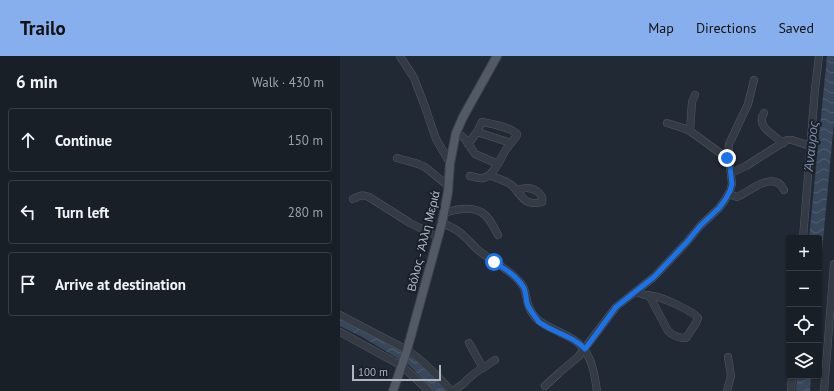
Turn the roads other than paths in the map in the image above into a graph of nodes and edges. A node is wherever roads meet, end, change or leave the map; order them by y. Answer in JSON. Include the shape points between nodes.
{"nodes":[{"id":1,"x":400,"y":56,"type":"edge"},
{"id":2,"x":497,"y":56,"type":"edge"},
{"id":3,"x":819,"y":56,"type":"edge"},
{"id":4,"x":754,"y":80,"type":"dead end"},
{"id":5,"x":695,"y":95,"type":"dead end"},
{"id":6,"x":764,"y":112,"type":"dead end"},
{"id":7,"x":666,"y":123,"type":"dead end"},
{"id":8,"x":690,"y":131,"type":"junction"},
{"id":9,"x":477,"y":132,"type":"junction"},
{"id":10,"x":456,"y":133,"type":"junction"},
{"id":11,"x":511,"y":143,"type":"junction"},
{"id":12,"x":783,"y":143,"type":"junction"},
{"id":13,"x":468,"y":144,"type":"junction"},
{"id":14,"x":810,"y":146,"type":"junction"},
{"id":15,"x":397,"y":158,"type":"dead end"},
{"id":16,"x":728,"y":160,"type":"junction"},
{"id":17,"x":450,"y":162,"type":"junction"},
{"id":18,"x":498,"y":164,"type":"junction"},
{"id":19,"x":731,"y":173,"type":"junction"},
{"id":20,"x":489,"y":175,"type":"junction"},
{"id":21,"x":470,"y":176,"type":"dead end"},
{"id":22,"x":448,"y":186,"type":"junction"},
{"id":23,"x":517,"y":190,"type":"dead end"},
{"id":24,"x":784,"y":190,"type":"dead end"},
{"id":25,"x":729,"y":194,"type":"junction"},
{"id":26,"x":353,"y":199,"type":"dead end"},
{"id":27,"x":444,"y":213,"type":"junction"},
{"id":28,"x":442,"y":223,"type":"junction"},
{"id":29,"x":498,"y":235,"type":"dead end"},
{"id":30,"x":803,"y":235,"type":"edge"},
{"id":31,"x":438,"y":236,"type":"junction"},
{"id":32,"x":834,"y":264,"type":"edge"},
{"id":33,"x":636,"y":292,"type":"junction"},
{"id":34,"x":649,"y":296,"type":"junction"},
{"id":35,"x":340,"y":315,"type":"edge"},
{"id":36,"x":340,"y":332,"type":"edge"},
{"id":37,"x":469,"y":343,"type":"dead end"},
{"id":38,"x":585,"y":349,"type":"junction"},
{"id":39,"x":407,"y":350,"type":"junction"},
{"id":40,"x":728,"y":357,"type":"dead end"},
{"id":41,"x":495,"y":360,"type":"dead end"},
{"id":42,"x":402,"y":366,"type":"junction"},
{"id":43,"x":483,"y":368,"type":"junction"},
{"id":44,"x":792,"y":379,"type":"edge"},
{"id":45,"x":545,"y":386,"type":"dead end"},
{"id":46,"x":393,"y":391,"type":"edge"},
{"id":47,"x":429,"y":391,"type":"edge"},
{"id":48,"x":452,"y":391,"type":"edge"},
{"id":49,"x":597,"y":391,"type":"edge"},
{"id":50,"x":727,"y":391,"type":"edge"},
{"id":51,"x":790,"y":391,"type":"edge"},
{"id":52,"x":824,"y":391,"type":"edge"}],
"edges":[{"from":1,"to":17,"type":"street","via":[[414,78],[436,139]]},
{"from":2,"to":10,"type":"main road","name":"Βόλος - Άλλη Μεριά"},
{"from":3,"to":14,"type":"street"},
{"from":4,"to":16,"type":"street","via":[[748,104],[729,144]]},
{"from":5,"to":8,"type":"street"},
{"from":6,"to":12,"type":"street","via":[[761,118],[762,126]]},
{"from":7,"to":8,"type":"street"},
{"from":8,"to":16,"type":"street"},
{"from":9,"to":11,"type":"street"},
{"from":9,"to":11,"type":"street","via":[[482,122],[513,130],[517,135]]},
{"from":9,"to":13,"type":"street"},
{"from":10,"to":13,"type":"street"},
{"from":10,"to":17,"type":"main road","name":"Βόλος - Άλλη Μεριά"},
{"from":11,"to":18,"type":"street"},
{"from":12,"to":14,"type":"street","via":[[792,140]]},
{"from":12,"to":19,"type":"street"},
{"from":13,"to":18,"type":"street","via":[[475,154]]},
{"from":14,"to":30,"type":"street"},
{"from":15,"to":22,"type":"street","via":[[423,166]]},
{"from":16,"to":19,"type":"street"},
{"from":17,"to":22,"type":"main road","name":"Βόλος - Άλλη Μεριά"},
{"from":18,"to":20,"type":"street"},
{"from":19,"to":25,"type":"street","via":[[732,184]]},
{"from":20,"to":21,"type":"street","via":[[481,179]]},
{"from":20,"to":23,"type":"street"},
{"from":22,"to":27,"type":"main road","name":"Βόλος - Άλλη Μεριά"},
{"from":24,"to":25,"type":"street","via":[[777,183],[767,182],[739,197]]},
{"from":25,"to":33,"type":"street","via":[[654,277]]},
{"from":26,"to":31,"type":"street","via":[[358,196],[369,197],[410,223]]},
{"from":27,"to":28,"type":"main road","name":"Βόλος - Άλλη Μεριά"},
{"from":27,"to":29,"type":"street","via":[[463,208],[481,211]]},
{"from":28,"to":31,"type":"main road","name":"Βόλος - Άλλη Μεριά"},
{"from":28,"to":38,"type":"street","via":[[462,234],[517,280],[526,292],[527,303],[539,322],[573,339]]},
{"from":31,"to":39,"type":"main road","name":"Βόλος - Άλλη Μεριά"},
{"from":32,"to":52,"type":"street"},
{"from":33,"to":34,"type":"street"},
{"from":33,"to":38,"type":"street","via":[[616,307]]},
{"from":34,"to":34,"type":"street","via":[[661,298],[698,318],[686,338],[670,333]]},
{"from":35,"to":39,"type":"street"},
{"from":36,"to":42,"type":"street"},
{"from":37,"to":43,"type":"street"},
{"from":38,"to":45,"type":"street"},
{"from":38,"to":49,"type":"street"},
{"from":39,"to":42,"type":"main road","name":"Βόλος - Άλλη Μεριά"},
{"from":39,"to":48,"type":"street","via":[[437,374]]},
{"from":40,"to":50,"type":"street","via":[[731,376]]},
{"from":41,"to":43,"type":"street"},
{"from":42,"to":46,"type":"main road","name":"Βόλος - Άλλη Μεριά"},
{"from":42,"to":47,"type":"street"},
{"from":43,"to":48,"type":"street"},
{"from":44,"to":51,"type":"street"}]}
